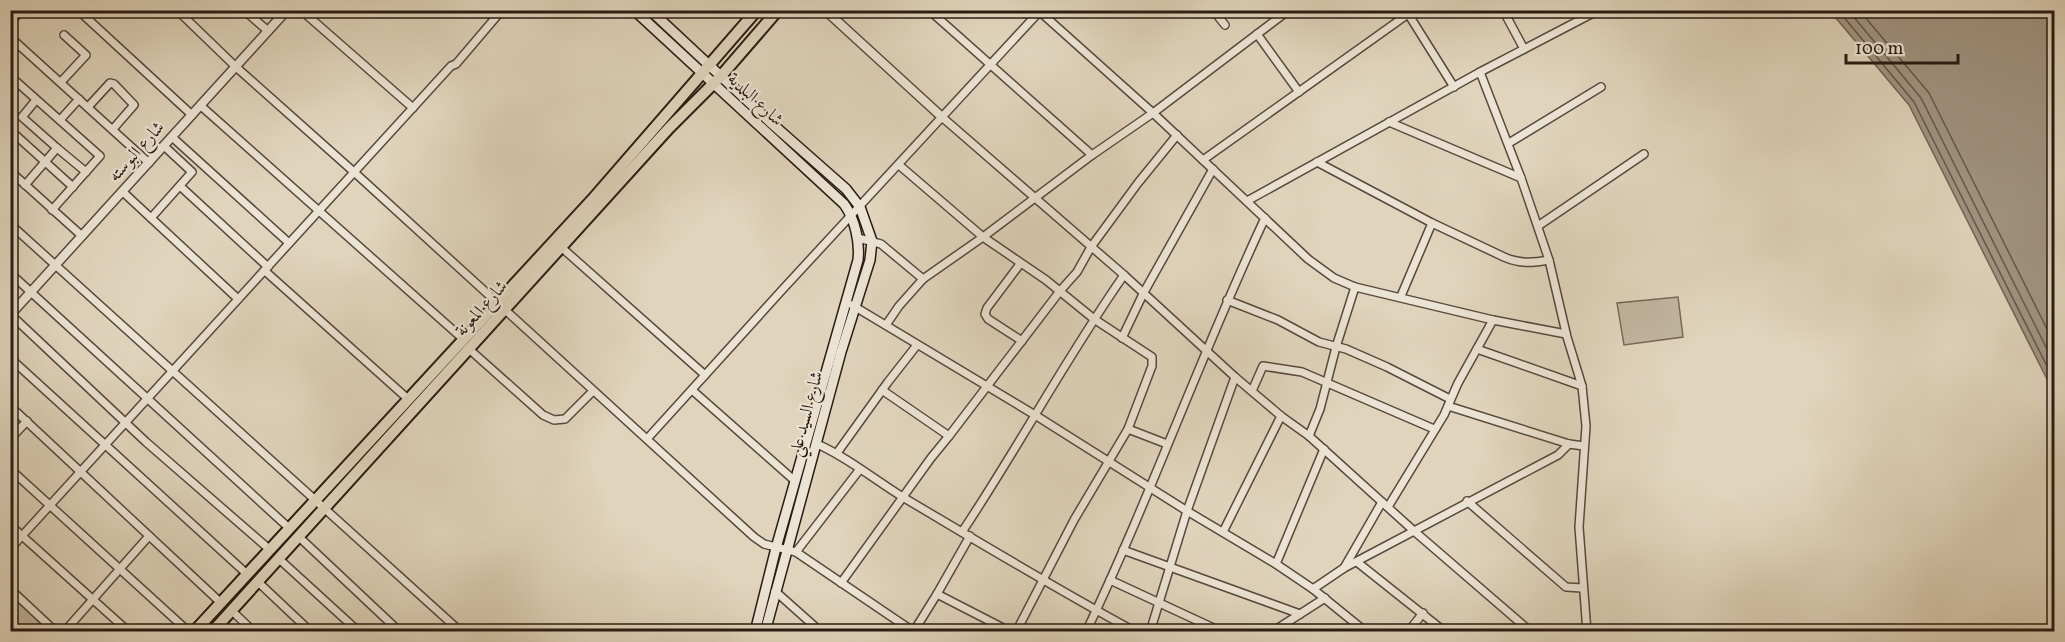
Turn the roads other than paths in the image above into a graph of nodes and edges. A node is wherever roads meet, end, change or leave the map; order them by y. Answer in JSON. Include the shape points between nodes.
{"nodes":[{"id":1,"x":21,"y":10,"type":"edge"},
{"id":2,"x":78,"y":10,"type":"edge"},
{"id":3,"x":177,"y":10,"type":"edge"},
{"id":4,"x":244,"y":10,"type":"edge"},
{"id":5,"x":287,"y":10,"type":"edge"},
{"id":6,"x":301,"y":10,"type":"edge"},
{"id":7,"x":502,"y":10,"type":"edge"},
{"id":8,"x":634,"y":10,"type":"edge"},
{"id":9,"x":650,"y":10,"type":"edge"},
{"id":10,"x":757,"y":10,"type":"edge"},
{"id":11,"x":778,"y":10,"type":"edge"},
{"id":12,"x":825,"y":10,"type":"edge"},
{"id":13,"x":928,"y":10,"type":"edge"},
{"id":14,"x":1213,"y":10,"type":"edge"},
{"id":15,"x":1289,"y":10,"type":"edge"},
{"id":16,"x":1503,"y":10,"type":"edge"},
{"id":17,"x":1599,"y":10,"type":"edge"},
{"id":18,"x":1038,"y":11,"type":"edge"},
{"id":19,"x":1407,"y":12,"type":"edge"},
{"id":20,"x":10,"y":22,"type":"edge"},
{"id":21,"x":1225,"y":25,"type":"dead end"},
{"id":22,"x":268,"y":32,"type":"junction"},
{"id":23,"x":1257,"y":34,"type":"junction"},
{"id":24,"x":64,"y":35,"type":"dead end"},
{"id":25,"x":10,"y":37,"type":"edge"},
{"id":26,"x":1524,"y":49,"type":"junction"},
{"id":27,"x":990,"y":64,"type":"junction"},
{"id":28,"x":236,"y":67,"type":"junction"},
{"id":29,"x":706,"y":69,"type":"junction"},
{"id":30,"x":1480,"y":72,"type":"junction"},
{"id":31,"x":11,"y":77,"type":"edge"},
{"id":32,"x":717,"y":79,"type":"junction"},
{"id":33,"x":61,"y":82,"type":"junction"},
{"id":34,"x":1454,"y":87,"type":"junction"},
{"id":35,"x":1601,"y":87,"type":"dead end"},
{"id":36,"x":1299,"y":92,"type":"junction"},
{"id":37,"x":79,"y":99,"type":"junction"},
{"id":38,"x":36,"y":100,"type":"junction"},
{"id":39,"x":201,"y":106,"type":"junction"},
{"id":40,"x":87,"y":107,"type":"junction"},
{"id":41,"x":413,"y":108,"type":"junction"},
{"id":42,"x":1154,"y":113,"type":"junction"},
{"id":43,"x":192,"y":115,"type":"junction"},
{"id":44,"x":943,"y":118,"type":"junction"},
{"id":45,"x":60,"y":120,"type":"junction"},
{"id":46,"x":1389,"y":122,"type":"junction"},
{"id":47,"x":766,"y":126,"type":"junction"},
{"id":48,"x":113,"y":129,"type":"junction"},
{"id":49,"x":10,"y":130,"type":"edge"},
{"id":50,"x":1177,"y":135,"type":"junction"},
{"id":51,"x":172,"y":137,"type":"junction"},
{"id":52,"x":1509,"y":143,"type":"junction"},
{"id":53,"x":164,"y":146,"type":"junction"},
{"id":54,"x":57,"y":148,"type":"junction"},
{"id":55,"x":1644,"y":154,"type":"dead end"},
{"id":56,"x":1092,"y":155,"type":"junction"},
{"id":57,"x":1203,"y":160,"type":"junction"},
{"id":58,"x":45,"y":162,"type":"junction"},
{"id":59,"x":1317,"y":162,"type":"junction"},
{"id":60,"x":149,"y":163,"type":"junction"},
{"id":61,"x":899,"y":165,"type":"junction"},
{"id":62,"x":1213,"y":169,"type":"junction"},
{"id":63,"x":10,"y":171,"type":"edge"},
{"id":64,"x":86,"y":172,"type":"junction"},
{"id":65,"x":354,"y":172,"type":"junction"},
{"id":66,"x":1521,"y":178,"type":"junction"},
{"id":67,"x":25,"y":184,"type":"junction"},
{"id":68,"x":180,"y":186,"type":"junction"},
{"id":69,"x":74,"y":187,"type":"junction"},
{"id":70,"x":123,"y":192,"type":"junction"},
{"id":71,"x":1034,"y":198,"type":"junction"},
{"id":72,"x":1247,"y":201,"type":"junction"},
{"id":73,"x":860,"y":207,"type":"junction"},
{"id":74,"x":52,"y":210,"type":"junction"},
{"id":75,"x":319,"y":212,"type":"junction"},
{"id":76,"x":850,"y":217,"type":"junction"},
{"id":77,"x":151,"y":218,"type":"junction"},
{"id":78,"x":1265,"y":218,"type":"junction"},
{"id":79,"x":1432,"y":223,"type":"junction"},
{"id":80,"x":10,"y":224,"type":"edge"},
{"id":81,"x":1538,"y":226,"type":"junction"},
{"id":82,"x":82,"y":236,"type":"junction"},
{"id":83,"x":983,"y":237,"type":"junction"},
{"id":84,"x":858,"y":238,"type":"junction"},
{"id":85,"x":872,"y":241,"type":"junction"},
{"id":86,"x":290,"y":243,"type":"junction"},
{"id":87,"x":561,"y":247,"type":"junction"},
{"id":88,"x":1091,"y":247,"type":"junction"},
{"id":89,"x":1549,"y":260,"type":"junction"},
{"id":90,"x":1020,"y":264,"type":"junction"},
{"id":91,"x":56,"y":265,"type":"junction"},
{"id":92,"x":266,"y":269,"type":"junction"},
{"id":93,"x":10,"y":273,"type":"edge"},
{"id":94,"x":1124,"y":275,"type":"junction"},
{"id":95,"x":923,"y":279,"type":"junction"},
{"id":96,"x":1355,"y":286,"type":"junction"},
{"id":97,"x":1060,"y":291,"type":"junction"},
{"id":98,"x":31,"y":292,"type":"junction"},
{"id":99,"x":1143,"y":294,"type":"junction"},
{"id":100,"x":1401,"y":296,"type":"junction"},
{"id":101,"x":238,"y":299,"type":"junction"},
{"id":102,"x":1227,"y":300,"type":"junction"},
{"id":103,"x":850,"y":305,"type":"junction"},
{"id":104,"x":501,"y":306,"type":"junction"},
{"id":105,"x":11,"y":314,"type":"edge"},
{"id":106,"x":1094,"y":319,"type":"junction"},
{"id":107,"x":1493,"y":320,"type":"junction"},
{"id":108,"x":886,"y":325,"type":"junction"},
{"id":109,"x":1566,"y":334,"type":"junction"},
{"id":110,"x":1122,"y":338,"type":"junction"},
{"id":111,"x":1022,"y":341,"type":"junction"},
{"id":112,"x":466,"y":344,"type":"junction"},
{"id":113,"x":917,"y":345,"type":"junction"},
{"id":114,"x":1336,"y":347,"type":"junction"},
{"id":115,"x":1477,"y":349,"type":"junction"},
{"id":116,"x":1206,"y":351,"type":"junction"},
{"id":117,"x":10,"y":358,"type":"edge"},
{"id":118,"x":173,"y":371,"type":"junction"},
{"id":119,"x":705,"y":375,"type":"junction"},
{"id":120,"x":1235,"y":377,"type":"junction"},
{"id":121,"x":1327,"y":383,"type":"junction"},
{"id":122,"x":1582,"y":386,"type":"junction"},
{"id":123,"x":987,"y":388,"type":"junction"},
{"id":124,"x":692,"y":390,"type":"junction"},
{"id":125,"x":882,"y":390,"type":"junction"},
{"id":126,"x":593,"y":391,"type":"junction"},
{"id":127,"x":1251,"y":391,"type":"junction"},
{"id":128,"x":148,"y":399,"type":"junction"},
{"id":129,"x":408,"y":399,"type":"junction"},
{"id":130,"x":1449,"y":403,"type":"junction"},
{"id":131,"x":10,"y":406,"type":"edge"},
{"id":132,"x":1035,"y":415,"type":"junction"},
{"id":133,"x":1281,"y":416,"type":"junction"},
{"id":134,"x":27,"y":421,"type":"junction"},
{"id":135,"x":126,"y":423,"type":"junction"},
{"id":136,"x":1128,"y":429,"type":"junction"},
{"id":137,"x":1434,"y":429,"type":"junction"},
{"id":138,"x":949,"y":436,"type":"junction"},
{"id":139,"x":1309,"y":436,"type":"junction"},
{"id":140,"x":10,"y":439,"type":"edge"},
{"id":141,"x":647,"y":440,"type":"junction"},
{"id":142,"x":817,"y":444,"type":"junction"},
{"id":143,"x":1167,"y":444,"type":"junction"},
{"id":144,"x":1569,"y":444,"type":"junction"},
{"id":145,"x":106,"y":445,"type":"junction"},
{"id":146,"x":1584,"y":446,"type":"junction"},
{"id":147,"x":1324,"y":449,"type":"junction"},
{"id":148,"x":837,"y":453,"type":"junction"},
{"id":149,"x":1110,"y":462,"type":"junction"},
{"id":150,"x":10,"y":469,"type":"edge"},
{"id":151,"x":860,"y":470,"type":"junction"},
{"id":152,"x":81,"y":472,"type":"junction"},
{"id":153,"x":795,"y":481,"type":"junction"},
{"id":154,"x":1149,"y":487,"type":"junction"},
{"id":155,"x":902,"y":496,"type":"junction"},
{"id":156,"x":315,"y":499,"type":"junction"},
{"id":157,"x":1467,"y":501,"type":"junction"},
{"id":158,"x":51,"y":505,"type":"junction"},
{"id":159,"x":1385,"y":505,"type":"junction"},
{"id":160,"x":324,"y":507,"type":"junction"},
{"id":161,"x":1187,"y":511,"type":"junction"},
{"id":162,"x":10,"y":525,"type":"edge"},
{"id":163,"x":289,"y":528,"type":"junction"},
{"id":164,"x":1414,"y":531,"type":"junction"},
{"id":165,"x":962,"y":532,"type":"junction"},
{"id":166,"x":1223,"y":532,"type":"junction"},
{"id":167,"x":23,"y":536,"type":"junction"},
{"id":168,"x":149,"y":536,"type":"junction"},
{"id":169,"x":298,"y":536,"type":"junction"},
{"id":170,"x":970,"y":536,"type":"junction"},
{"id":171,"x":776,"y":548,"type":"junction"},
{"id":172,"x":10,"y":549,"type":"edge"},
{"id":173,"x":270,"y":549,"type":"junction"},
{"id":174,"x":1123,"y":550,"type":"junction"},
{"id":175,"x":791,"y":551,"type":"junction"},
{"id":176,"x":278,"y":558,"type":"junction"},
{"id":177,"x":1357,"y":562,"type":"junction"},
{"id":178,"x":1276,"y":564,"type":"junction"},
{"id":179,"x":121,"y":568,"type":"junction"},
{"id":180,"x":1171,"y":568,"type":"junction"},
{"id":181,"x":1344,"y":568,"type":"junction"},
{"id":182,"x":247,"y":574,"type":"junction"},
{"id":183,"x":1043,"y":580,"type":"junction"},
{"id":184,"x":1110,"y":580,"type":"junction"},
{"id":185,"x":257,"y":581,"type":"junction"},
{"id":186,"x":841,"y":583,"type":"junction"},
{"id":187,"x":1582,"y":588,"type":"junction"},
{"id":188,"x":10,"y":589,"type":"edge"},
{"id":189,"x":1313,"y":589,"type":"junction"},
{"id":190,"x":775,"y":591,"type":"junction"},
{"id":191,"x":938,"y":594,"type":"junction"},
{"id":192,"x":1325,"y":598,"type":"junction"},
{"id":193,"x":93,"y":599,"type":"junction"},
{"id":194,"x":220,"y":602,"type":"junction"},
{"id":195,"x":1159,"y":603,"type":"junction"},
{"id":196,"x":231,"y":610,"type":"junction"},
{"id":197,"x":1096,"y":610,"type":"junction"},
{"id":198,"x":1423,"y":613,"type":"junction"},
{"id":199,"x":1300,"y":614,"type":"junction"},
{"id":200,"x":914,"y":631,"type":"edge"},
{"id":201,"x":56,"y":632,"type":"edge"},
{"id":202,"x":64,"y":632,"type":"edge"},
{"id":203,"x":129,"y":632,"type":"edge"},
{"id":204,"x":189,"y":632,"type":"edge"},
{"id":205,"x":194,"y":632,"type":"edge"},
{"id":206,"x":212,"y":632,"type":"edge"},
{"id":207,"x":254,"y":632,"type":"edge"},
{"id":208,"x":311,"y":632,"type":"edge"},
{"id":209,"x":359,"y":632,"type":"edge"},
{"id":210,"x":400,"y":632,"type":"edge"},
{"id":211,"x":461,"y":632,"type":"edge"},
{"id":212,"x":755,"y":632,"type":"edge"},
{"id":213,"x":765,"y":632,"type":"edge"},
{"id":214,"x":821,"y":632,"type":"edge"},
{"id":215,"x":1011,"y":632,"type":"edge"},
{"id":216,"x":1016,"y":632,"type":"edge"},
{"id":217,"x":1086,"y":632,"type":"edge"},
{"id":218,"x":1136,"y":632,"type":"edge"},
{"id":219,"x":1150,"y":632,"type":"edge"},
{"id":220,"x":1222,"y":632,"type":"edge"},
{"id":221,"x":1272,"y":632,"type":"edge"},
{"id":222,"x":1366,"y":632,"type":"edge"},
{"id":223,"x":1408,"y":632,"type":"edge"},
{"id":224,"x":1445,"y":632,"type":"edge"},
{"id":225,"x":1531,"y":632,"type":"edge"},
{"id":226,"x":1587,"y":632,"type":"edge"}],
"edges":[{"from":1,"to":20,"type":"street"},
{"from":2,"to":43,"type":"street"},
{"from":3,"to":28,"type":"street"},
{"from":4,"to":22,"type":"street"},
{"from":5,"to":22,"type":"street","name":"شارع البوسته"},
{"from":6,"to":41,"type":"street"},
{"from":7,"to":41,"type":"street"},
{"from":8,"to":29,"type":"main road","name":"شارع البلدية"},
{"from":9,"to":29,"type":"main road","name":"شارع البلدية"},
{"from":10,"to":29,"type":"highway","name":"شارع المعونة"},
{"from":11,"to":32,"type":"highway","name":"شارع المعونة"},
{"from":12,"to":44,"type":"street"},
{"from":13,"to":27,"type":"street"},
{"from":14,"to":21,"type":"street"},
{"from":15,"to":23,"type":"street"},
{"from":16,"to":26,"type":"street"},
{"from":17,"to":26,"type":"street"},
{"from":18,"to":27,"type":"street"},
{"from":18,"to":42,"type":"street"},
{"from":19,"to":34,"type":"street"},
{"from":19,"to":36,"type":"street"},
{"from":22,"to":28,"type":"street","name":"شارع البوسته"},
{"from":23,"to":36,"type":"street"},
{"from":23,"to":42,"type":"street"},
{"from":24,"to":33,"type":"street","via":[[86,55]]},
{"from":25,"to":33,"type":"street"},
{"from":26,"to":30,"type":"street"},
{"from":27,"to":44,"type":"street"},
{"from":27,"to":56,"type":"street"},
{"from":28,"to":39,"type":"street","name":"شارع البوسته"},
{"from":28,"to":65,"type":"street"},
{"from":29,"to":32,"type":"main road","name":"شارع البلدية"},
{"from":29,"to":104,"type":"highway","name":"شارع المعونة"},
{"from":30,"to":34,"type":"street"},
{"from":30,"to":52,"type":"street"},
{"from":31,"to":38,"type":"street"},
{"from":32,"to":47,"type":"main road","name":"شارع البلدية"},
{"from":32,"to":87,"type":"highway","name":"شارع المعونة"},
{"from":33,"to":37,"type":"street"},
{"from":34,"to":46,"type":"street"},
{"from":35,"to":52,"type":"street"},
{"from":36,"to":57,"type":"street"},
{"from":37,"to":40,"type":"street"},
{"from":37,"to":45,"type":"street"},
{"from":38,"to":45,"type":"street"},
{"from":38,"to":54,"type":"street","via":[[22,117]]},
{"from":39,"to":43,"type":"street","name":"شارع البوسته"},
{"from":39,"to":75,"type":"street"},
{"from":40,"to":48,"type":"street"},
{"from":40,"to":48,"type":"street","via":[[110,83],[114,84],[134,105]]},
{"from":41,"to":65,"type":"street"},
{"from":42,"to":50,"type":"street"},
{"from":42,"to":56,"type":"street"},
{"from":43,"to":51,"type":"street","name":"شارع البوسته"},
{"from":44,"to":61,"type":"street"},
{"from":44,"to":71,"type":"street"},
{"from":45,"to":64,"type":"street","via":[[100,154]]},
{"from":46,"to":59,"type":"street"},
{"from":46,"to":66,"type":"street"},
{"from":47,"to":73,"type":"main road","name":"شارع البلدية","via":[[846,189]]},
{"from":47,"to":76,"type":"main road","name":"شارع البلدية","via":[[844,204]]},
{"from":48,"to":60,"type":"street"},
{"from":49,"to":58,"type":"street"},
{"from":50,"to":57,"type":"street"},
{"from":50,"to":88,"type":"street"},
{"from":51,"to":53,"type":"street","name":"شارع البوسته"},
{"from":51,"to":86,"type":"street"},
{"from":52,"to":66,"type":"street"},
{"from":53,"to":60,"type":"street","name":"شارع البوسته"},
{"from":53,"to":68,"type":"street","via":[[192,172]]},
{"from":54,"to":58,"type":"street"},
{"from":54,"to":64,"type":"street"},
{"from":55,"to":81,"type":"street"},
{"from":56,"to":71,"type":"street"},
{"from":57,"to":62,"type":"street"},
{"from":58,"to":67,"type":"street"},
{"from":58,"to":69,"type":"street"},
{"from":59,"to":72,"type":"street"},
{"from":59,"to":79,"type":"street"},
{"from":60,"to":70,"type":"street","name":"شارع البوسته"},
{"from":61,"to":73,"type":"street"},
{"from":61,"to":83,"type":"street"},
{"from":62,"to":72,"type":"street"},
{"from":62,"to":99,"type":"street"},
{"from":63,"to":67,"type":"street"},
{"from":64,"to":69,"type":"street"},
{"from":65,"to":75,"type":"street"},
{"from":65,"to":104,"type":"street"},
{"from":66,"to":81,"type":"street"},
{"from":67,"to":74,"type":"street"},
{"from":68,"to":77,"type":"street"},
{"from":68,"to":92,"type":"street"},
{"from":69,"to":74,"type":"street"},
{"from":70,"to":77,"type":"street"},
{"from":70,"to":82,"type":"street","name":"شارع البوسته"},
{"from":71,"to":83,"type":"street"},
{"from":71,"to":88,"type":"street"},
{"from":72,"to":78,"type":"street"},
{"from":73,"to":76,"type":"street"},
{"from":73,"to":85,"type":"main road","name":"شارع السيد علي"},
{"from":74,"to":82,"type":"street"},
{"from":75,"to":86,"type":"street"},
{"from":75,"to":112,"type":"street"},
{"from":76,"to":84,"type":"main road","name":"شارع السيد علي"},
{"from":76,"to":119,"type":"street"},
{"from":77,"to":101,"type":"street"},
{"from":78,"to":96,"type":"street","via":[[1308,259],[1334,278]]},
{"from":78,"to":102,"type":"street"},
{"from":79,"to":89,"type":"street","via":[[1515,262]]},
{"from":79,"to":100,"type":"street"},
{"from":80,"to":91,"type":"street"},
{"from":81,"to":89,"type":"street"},
{"from":82,"to":91,"type":"street","name":"شارع البوسته"},
{"from":83,"to":90,"type":"street"},
{"from":83,"to":95,"type":"street"},
{"from":84,"to":85,"type":"street"},
{"from":84,"to":103,"type":"main road","name":"شارع السيد علي"},
{"from":85,"to":95,"type":"street","via":[[892,252]]},
{"from":85,"to":103,"type":"main road","name":"شارع السيد علي","via":[[870,260]]},
{"from":86,"to":92,"type":"street"},
{"from":87,"to":104,"type":"highway","name":"شارع المعونة"},
{"from":87,"to":119,"type":"street"},
{"from":88,"to":94,"type":"street"},
{"from":88,"to":97,"type":"street"},
{"from":89,"to":109,"type":"street"},
{"from":90,"to":97,"type":"street"},
{"from":90,"to":111,"type":"street","via":[[985,314]]},
{"from":91,"to":98,"type":"street","name":"شارع البوسته"},
{"from":91,"to":118,"type":"street"},
{"from":92,"to":101,"type":"street"},
{"from":92,"to":129,"type":"street"},
{"from":93,"to":98,"type":"street"},
{"from":94,"to":99,"type":"street"},
{"from":94,"to":106,"type":"street"},
{"from":95,"to":108,"type":"street"},
{"from":96,"to":100,"type":"street"},
{"from":96,"to":114,"type":"street"},
{"from":97,"to":106,"type":"street"},
{"from":97,"to":111,"type":"street"},
{"from":98,"to":105,"type":"street","name":"شارع البوسته"},
{"from":98,"to":128,"type":"street"},
{"from":99,"to":110,"type":"street"},
{"from":99,"to":116,"type":"street"},
{"from":100,"to":107,"type":"street"},
{"from":101,"to":118,"type":"street"},
{"from":102,"to":114,"type":"street"},
{"from":102,"to":116,"type":"street"},
{"from":103,"to":108,"type":"street"},
{"from":103,"to":142,"type":"main road","name":"شارع السيد علي"},
{"from":103,"to":153,"type":"main road","name":"شارع السيد علي"},
{"from":104,"to":112,"type":"highway","name":"شارع المعونة"},
{"from":104,"to":126,"type":"street"},
{"from":105,"to":135,"type":"street"},
{"from":106,"to":110,"type":"street"},
{"from":106,"to":132,"type":"street"},
{"from":107,"to":109,"type":"street"},
{"from":107,"to":115,"type":"street"},
{"from":108,"to":113,"type":"street"},
{"from":109,"to":122,"type":"street"},
{"from":110,"to":136,"type":"street","via":[[1152,357]]},
{"from":111,"to":123,"type":"street"},
{"from":112,"to":126,"type":"street","via":[[543,415],[554,420],[565,419]]},
{"from":112,"to":129,"type":"highway","name":"شارع المعونة"},
{"from":112,"to":160,"type":"highway","name":"شارع المعونة"},
{"from":113,"to":123,"type":"street"},
{"from":113,"to":125,"type":"street"},
{"from":114,"to":121,"type":"street"},
{"from":114,"to":130,"type":"street","via":[[1388,367]]},
{"from":115,"to":122,"type":"street"},
{"from":115,"to":130,"type":"street"},
{"from":116,"to":120,"type":"street"},
{"from":116,"to":143,"type":"street"},
{"from":117,"to":145,"type":"street"},
{"from":118,"to":128,"type":"street"},
{"from":118,"to":156,"type":"street"},
{"from":119,"to":124,"type":"street"},
{"from":120,"to":127,"type":"street"},
{"from":120,"to":161,"type":"street"},
{"from":121,"to":127,"type":"street","via":[[1302,372],[1263,366]]},
{"from":121,"to":137,"type":"street"},
{"from":121,"to":139,"type":"street"},
{"from":122,"to":146,"type":"street","via":[[1586,412]]},
{"from":123,"to":132,"type":"street"},
{"from":123,"to":138,"type":"street"},
{"from":124,"to":141,"type":"street"},
{"from":124,"to":153,"type":"street"},
{"from":125,"to":138,"type":"street"},
{"from":125,"to":148,"type":"street"},
{"from":126,"to":141,"type":"street"},
{"from":127,"to":133,"type":"street"},
{"from":128,"to":135,"type":"street"},
{"from":128,"to":163,"type":"street"},
{"from":129,"to":156,"type":"highway","name":"شارع المعونة"},
{"from":130,"to":137,"type":"street"},
{"from":130,"to":144,"type":"street"},
{"from":131,"to":134,"type":"street"},
{"from":132,"to":149,"type":"street"},
{"from":132,"to":165,"type":"street"},
{"from":133,"to":139,"type":"street"},
{"from":133,"to":166,"type":"street"},
{"from":134,"to":140,"type":"street"},
{"from":134,"to":152,"type":"street"},
{"from":135,"to":145,"type":"street"},
{"from":135,"to":173,"type":"street"},
{"from":136,"to":143,"type":"street"},
{"from":136,"to":149,"type":"street"},
{"from":137,"to":159,"type":"street"},
{"from":138,"to":155,"type":"street"},
{"from":139,"to":147,"type":"street"},
{"from":141,"to":171,"type":"street","via":[[754,537]]},
{"from":142,"to":148,"type":"street"},
{"from":142,"to":175,"type":"main road","name":"شارع السيد علي"},
{"from":143,"to":154,"type":"street"},
{"from":144,"to":146,"type":"street"},
{"from":144,"to":157,"type":"street","via":[[1558,455]]},
{"from":145,"to":152,"type":"street"},
{"from":145,"to":182,"type":"street"},
{"from":146,"to":187,"type":"street","via":[[1579,526]]},
{"from":147,"to":159,"type":"street"},
{"from":147,"to":178,"type":"street"},
{"from":148,"to":151,"type":"street"},
{"from":149,"to":154,"type":"street"},
{"from":149,"to":183,"type":"street"},
{"from":150,"to":158,"type":"street"},
{"from":151,"to":155,"type":"street"},
{"from":151,"to":175,"type":"street"},
{"from":152,"to":158,"type":"street"},
{"from":152,"to":168,"type":"street"},
{"from":153,"to":171,"type":"main road","name":"شارع السيد علي"},
{"from":154,"to":161,"type":"street"},
{"from":154,"to":174,"type":"street"},
{"from":155,"to":165,"type":"street"},
{"from":155,"to":186,"type":"street"},
{"from":156,"to":160,"type":"street"},
{"from":156,"to":163,"type":"highway","name":"شارع المعونة"},
{"from":157,"to":164,"type":"street"},
{"from":157,"to":187,"type":"street","via":[[1566,586]]},
{"from":158,"to":167,"type":"street"},
{"from":158,"to":179,"type":"street"},
{"from":159,"to":164,"type":"street"},
{"from":159,"to":181,"type":"street"},
{"from":160,"to":169,"type":"highway","name":"شارع المعونة"},
{"from":160,"to":211,"type":"street"},
{"from":161,"to":166,"type":"street"},
{"from":161,"to":180,"type":"street"},
{"from":162,"to":167,"type":"street"},
{"from":163,"to":173,"type":"highway","name":"شارع المعونة"},
{"from":164,"to":177,"type":"street"},
{"from":164,"to":225,"type":"street"},
{"from":165,"to":170,"type":"street"},
{"from":166,"to":178,"type":"street"},
{"from":167,"to":172,"type":"street"},
{"from":167,"to":193,"type":"street"},
{"from":168,"to":179,"type":"street"},
{"from":168,"to":194,"type":"street"},
{"from":169,"to":176,"type":"highway","name":"شارع المعونة"},
{"from":169,"to":210,"type":"street"},
{"from":170,"to":183,"type":"street"},
{"from":170,"to":191,"type":"street"},
{"from":171,"to":175,"type":"street"},
{"from":171,"to":212,"type":"main road","name":"شارع السيد علي"},
{"from":173,"to":182,"type":"highway","name":"شارع المعونة"},
{"from":174,"to":180,"type":"street"},
{"from":174,"to":184,"type":"street"},
{"from":175,"to":186,"type":"street"},
{"from":175,"to":190,"type":"main road","name":"شارع السيد علي"},
{"from":176,"to":185,"type":"highway","name":"شارع المعونة"},
{"from":176,"to":209,"type":"street"},
{"from":177,"to":181,"type":"street"},
{"from":177,"to":198,"type":"street"},
{"from":178,"to":189,"type":"street"},
{"from":179,"to":193,"type":"street"},
{"from":179,"to":204,"type":"street"},
{"from":180,"to":195,"type":"street"},
{"from":180,"to":199,"type":"street"},
{"from":181,"to":189,"type":"street"},
{"from":182,"to":194,"type":"highway","name":"شارع المعونة"},
{"from":183,"to":197,"type":"street"},
{"from":183,"to":216,"type":"street"},
{"from":184,"to":195,"type":"street"},
{"from":184,"to":197,"type":"street"},
{"from":185,"to":196,"type":"highway","name":"شارع المعونة"},
{"from":185,"to":208,"type":"street"},
{"from":186,"to":200,"type":"street"},
{"from":187,"to":226,"type":"street"},
{"from":188,"to":201,"type":"street"},
{"from":189,"to":192,"type":"street"},
{"from":190,"to":213,"type":"main road","name":"شارع السيد علي"},
{"from":190,"to":214,"type":"street"},
{"from":191,"to":200,"type":"street"},
{"from":191,"to":215,"type":"street"},
{"from":192,"to":199,"type":"street"},
{"from":192,"to":222,"type":"street"},
{"from":193,"to":202,"type":"street"},
{"from":193,"to":203,"type":"street"},
{"from":194,"to":205,"type":"highway","name":"شارع المعونة"},
{"from":195,"to":219,"type":"street"},
{"from":195,"to":220,"type":"street"},
{"from":196,"to":206,"type":"highway","name":"شارع المعونة"},
{"from":196,"to":207,"type":"street"},
{"from":197,"to":217,"type":"street"},
{"from":197,"to":218,"type":"street"},
{"from":198,"to":223,"type":"street"},
{"from":198,"to":224,"type":"street"},
{"from":199,"to":221,"type":"street"}]}
